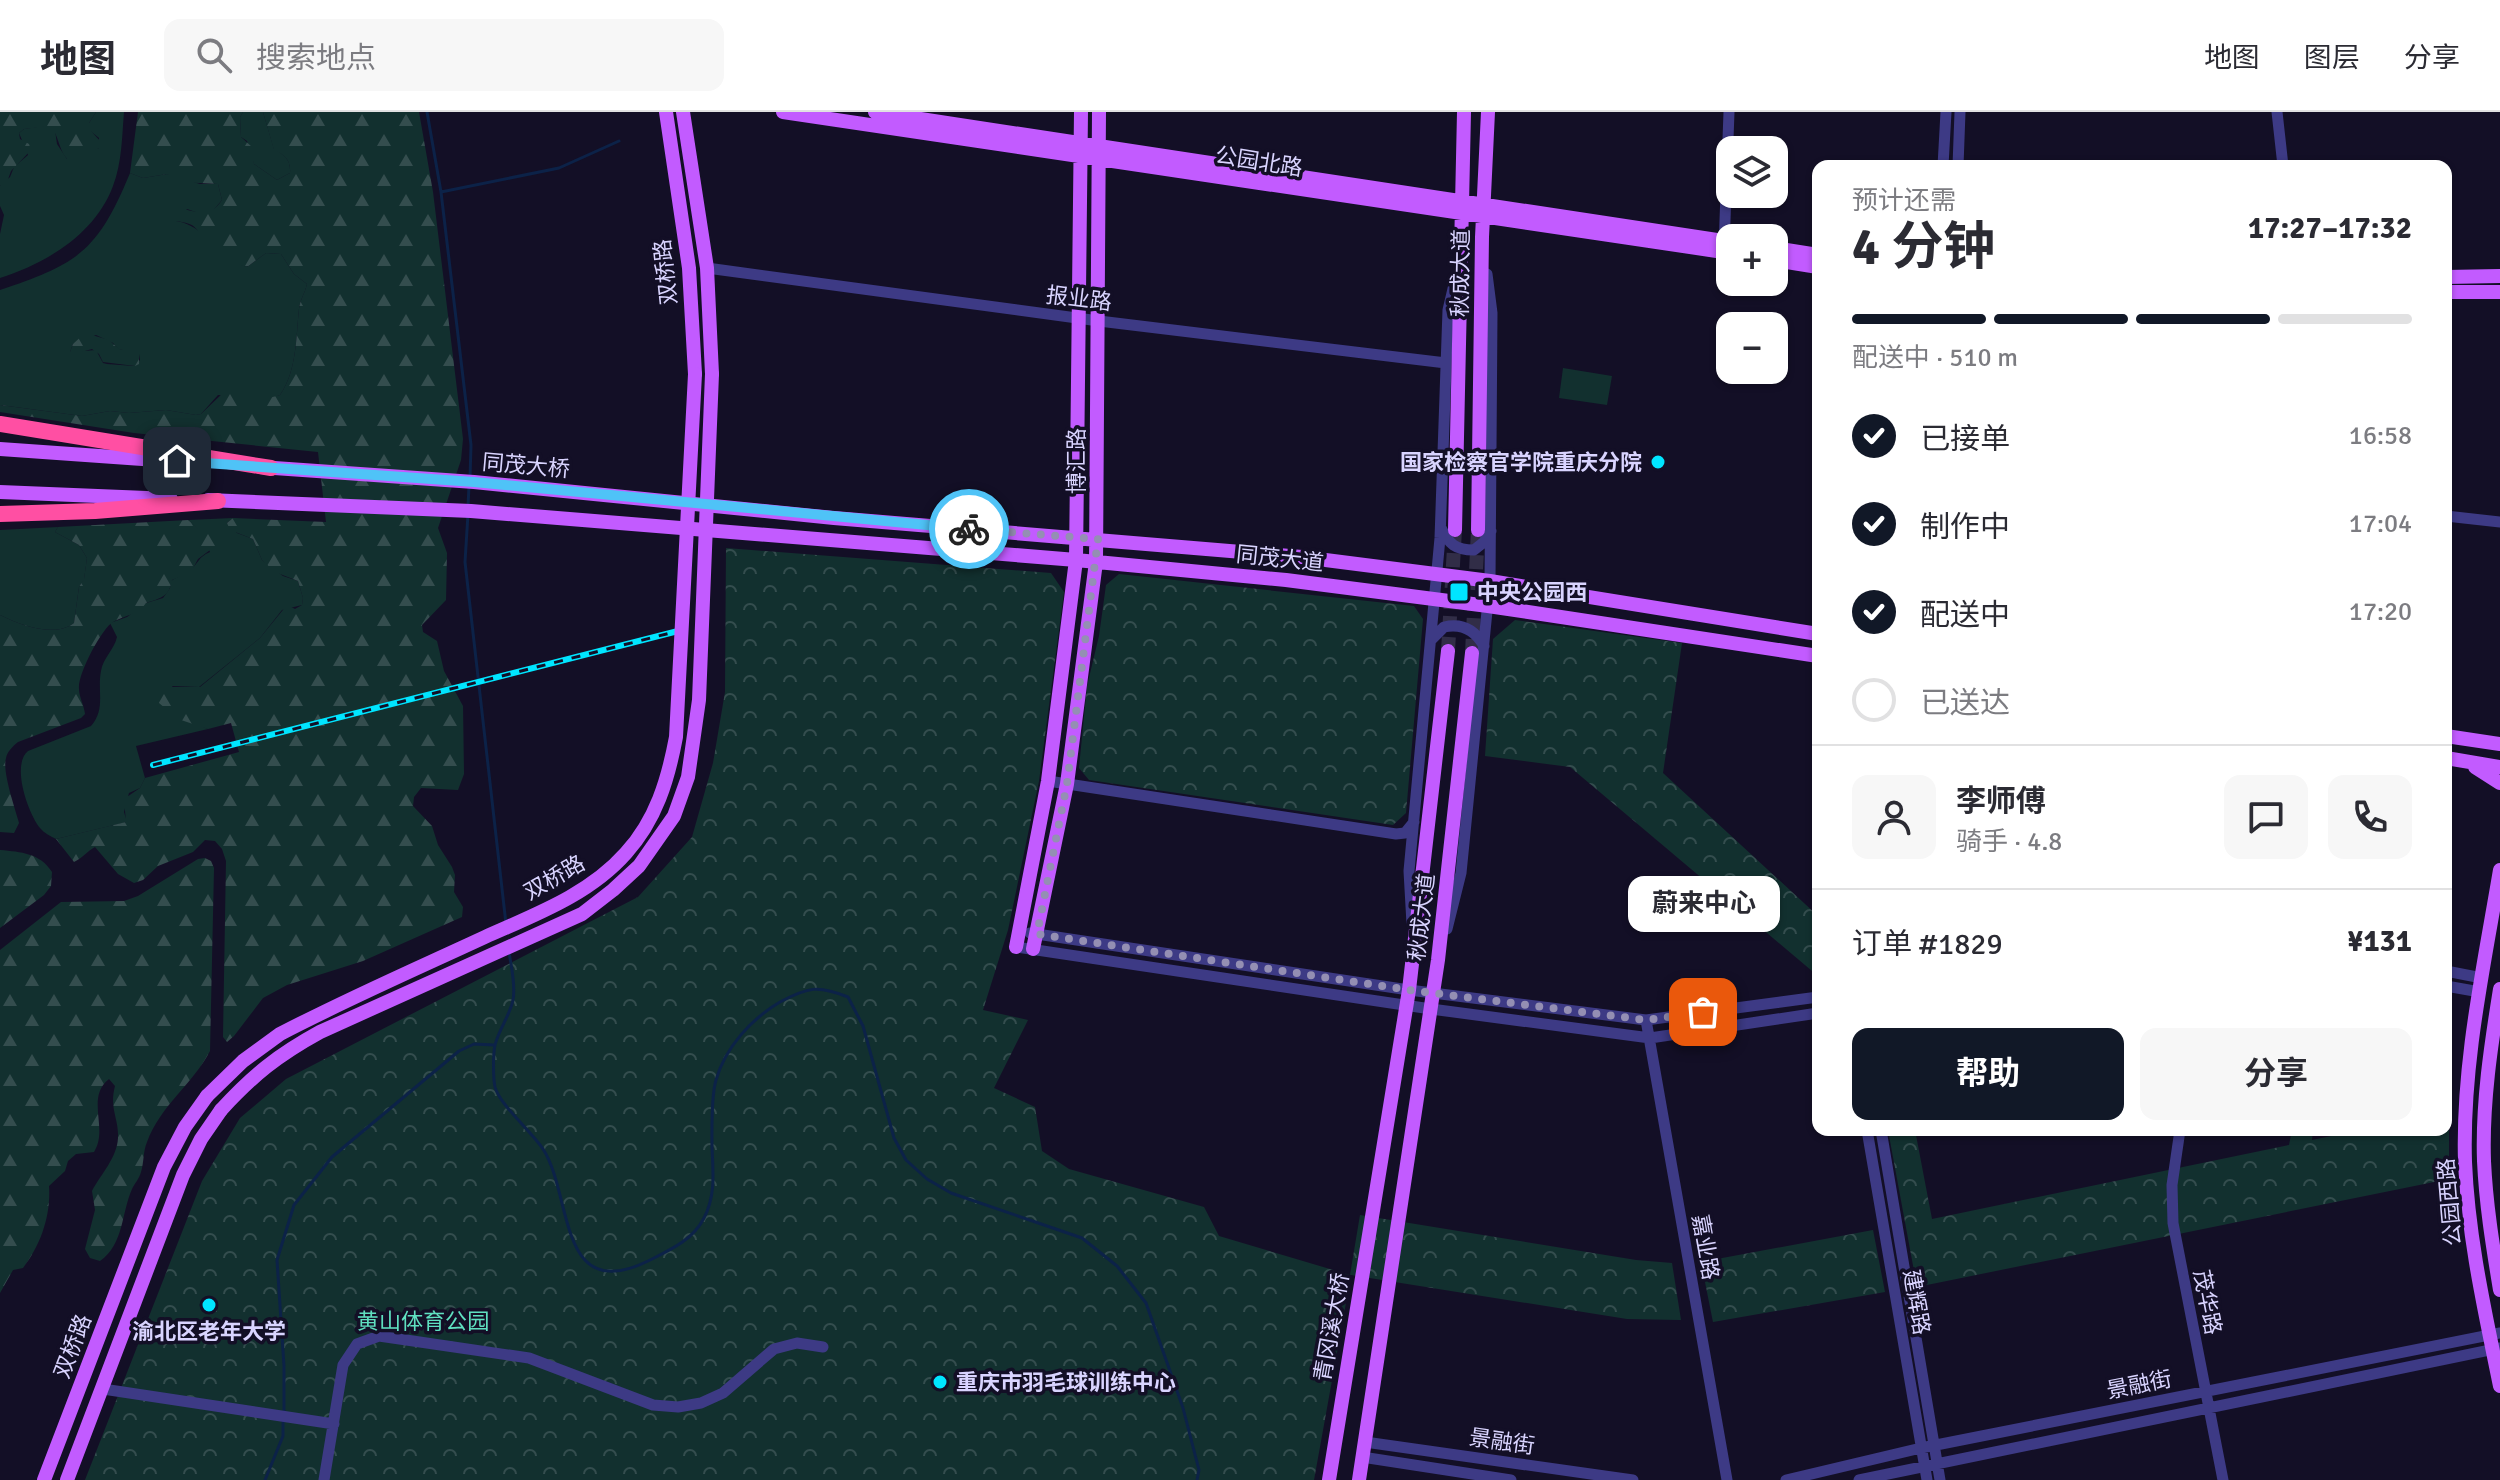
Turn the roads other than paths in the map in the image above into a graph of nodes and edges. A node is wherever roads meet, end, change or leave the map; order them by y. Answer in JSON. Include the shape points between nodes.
{"nodes":[{"id":1,"x":666,"y":112,"type":"edge"},
{"id":2,"x":683,"y":112,"type":"edge"},
{"id":3,"x":783,"y":112,"type":"edge"},
{"id":4,"x":875,"y":112,"type":"edge"},
{"id":5,"x":1081,"y":112,"type":"edge"},
{"id":6,"x":1099,"y":112,"type":"edge"},
{"id":7,"x":1464,"y":112,"type":"edge"},
{"id":8,"x":1488,"y":112,"type":"edge"},
{"id":9,"x":1729,"y":112,"type":"edge"},
{"id":10,"x":1946,"y":112,"type":"edge"},
{"id":11,"x":1960,"y":112,"type":"edge"},
{"id":12,"x":2277,"y":112,"type":"edge"},
{"id":13,"x":1080,"y":150,"type":"junction"},
{"id":14,"x":1100,"y":153,"type":"junction"},
{"id":15,"x":1943,"y":160,"type":"edge"},
{"id":16,"x":1958,"y":160,"type":"edge"},
{"id":17,"x":2282,"y":160,"type":"edge"},
{"id":18,"x":1462,"y":208,"type":"junction"},
{"id":19,"x":1483,"y":211,"type":"junction"},
{"id":20,"x":1727,"y":224,"type":"edge"},
{"id":21,"x":1716,"y":245,"type":"edge"},
{"id":22,"x":1788,"y":250,"type":"edge"},
{"id":23,"x":1461,"y":252,"type":"junction"},
{"id":24,"x":1812,"y":254,"type":"edge"},
{"id":25,"x":1788,"y":262,"type":"edge"},
{"id":26,"x":1812,"y":266,"type":"edge"},
{"id":27,"x":707,"y":268,"type":"junction"},
{"id":28,"x":2500,"y":276,"type":"edge"},
{"id":29,"x":2452,"y":277,"type":"edge"},
{"id":30,"x":2452,"y":292,"type":"edge"},
{"id":31,"x":2500,"y":292,"type":"edge"},
{"id":32,"x":1080,"y":318,"type":"junction"},
{"id":33,"x":1099,"y":321,"type":"junction"},
{"id":34,"x":1446,"y":363,"type":"junction"},
{"id":35,"x":0,"y":424,"type":"edge"},
{"id":36,"x":0,"y":449,"type":"edge"},
{"id":37,"x":271,"y":468,"type":"junction"},
{"id":38,"x":0,"y":492,"type":"edge"},
{"id":39,"x":218,"y":501,"type":"junction"},
{"id":40,"x":736,"y":507,"type":"joint"},
{"id":41,"x":0,"y":514,"type":"edge"},
{"id":42,"x":2452,"y":517,"type":"edge"},
{"id":43,"x":2500,"y":522,"type":"edge"},
{"id":44,"x":1448,"y":529,"type":"junction"},
{"id":45,"x":1484,"y":530,"type":"junction"},
{"id":46,"x":1078,"y":537,"type":"junction"},
{"id":47,"x":1098,"y":539,"type":"junction"},
{"id":48,"x":1076,"y":560,"type":"junction"},
{"id":49,"x":1096,"y":562,"type":"junction"},
{"id":50,"x":1437,"y":574,"type":"junction"},
{"id":51,"x":1490,"y":581,"type":"junction"},
{"id":52,"x":1434,"y":598,"type":"junction"},
{"id":53,"x":1488,"y":606,"type":"junction"},
{"id":54,"x":1812,"y":633,"type":"edge"},
{"id":55,"x":1431,"y":640,"type":"junction"},
{"id":56,"x":1478,"y":650,"type":"junction"},
{"id":57,"x":1448,"y":651,"type":"tunnel mouth"},
{"id":58,"x":1812,"y":655,"type":"edge"},
{"id":59,"x":2500,"y":731,"type":"edge"},
{"id":60,"x":2452,"y":737,"type":"edge"},
{"id":61,"x":2468,"y":739,"type":"junction"},
{"id":62,"x":2500,"y":744,"type":"edge"},
{"id":63,"x":2452,"y":759,"type":"edge"},
{"id":64,"x":2464,"y":762,"type":"junction"},
{"id":65,"x":2500,"y":767,"type":"edge"},
{"id":66,"x":1048,"y":781,"type":"junction"},
{"id":67,"x":2500,"y":783,"type":"edge"},
{"id":68,"x":1067,"y":784,"type":"junction"},
{"id":69,"x":1414,"y":821,"type":"junction"},
{"id":70,"x":2500,"y":870,"type":"edge"},
{"id":71,"x":1018,"y":939,"type":"joint"},
{"id":72,"x":1035,"y":942,"type":"junction"},
{"id":73,"x":1414,"y":957,"type":"junction"},
{"id":74,"x":2452,"y":973,"type":"edge"},
{"id":75,"x":2481,"y":985,"type":"junction"},
{"id":76,"x":2452,"y":986,"type":"edge"},
{"id":77,"x":2500,"y":989,"type":"edge"},
{"id":78,"x":1409,"y":990,"type":"junction"},
{"id":79,"x":1433,"y":993,"type":"junction"},
{"id":80,"x":1812,"y":998,"type":"edge"},
{"id":81,"x":1406,"y":1006,"type":"junction"},
{"id":82,"x":1431,"y":1009,"type":"junction"},
{"id":83,"x":1812,"y":1014,"type":"edge"},
{"id":84,"x":1646,"y":1020,"type":"junction"},
{"id":85,"x":1650,"y":1038,"type":"junction"},
{"id":86,"x":1868,"y":1136,"type":"edge"},
{"id":87,"x":1882,"y":1136,"type":"edge"},
{"id":88,"x":2179,"y":1136,"type":"edge"},
{"id":89,"x":1378,"y":1182,"type":"joint"},
{"id":90,"x":2500,"y":1290,"type":"edge"},
{"id":91,"x":2496,"y":1342,"type":"edge"},
{"id":92,"x":823,"y":1347,"type":"dead end"},
{"id":93,"x":2500,"y":1386,"type":"edge"},
{"id":94,"x":103,"y":1389,"type":"junction"},
{"id":95,"x":2204,"y":1392,"type":"junction"},
{"id":96,"x":2208,"y":1408,"type":"junction"},
{"id":97,"x":334,"y":1424,"type":"junction"},
{"id":98,"x":1935,"y":1446,"type":"junction"},
{"id":99,"x":1921,"y":1448,"type":"junction"},
{"id":100,"x":1364,"y":1450,"type":"junction"},
{"id":101,"x":1938,"y":1463,"type":"junction"},
{"id":102,"x":1925,"y":1465,"type":"junction"},
{"id":103,"x":44,"y":1480,"type":"edge"},
{"id":104,"x":67,"y":1480,"type":"edge"},
{"id":105,"x":324,"y":1480,"type":"edge"},
{"id":106,"x":1329,"y":1480,"type":"edge"},
{"id":107,"x":1359,"y":1480,"type":"edge"},
{"id":108,"x":1511,"y":1480,"type":"edge"},
{"id":109,"x":1633,"y":1480,"type":"edge"},
{"id":110,"x":1727,"y":1480,"type":"edge"},
{"id":111,"x":1786,"y":1480,"type":"edge"},
{"id":112,"x":1859,"y":1480,"type":"edge"},
{"id":113,"x":1927,"y":1480,"type":"edge"},
{"id":114,"x":1940,"y":1480,"type":"edge"},
{"id":115,"x":2223,"y":1480,"type":"edge"}],
"edges":[{"from":1,"to":103,"type":"main road","name":"双桥路","bridge":true,"via":[[689,268],[695,374],[676,737],[658,806],[625,855],[573,897],[280,1034],[207,1096],[164,1167]]},
{"from":2,"to":27,"type":"main road","name":"双桥路"},
{"from":3,"to":13,"type":"main road","name":"公园北路"},
{"from":4,"to":13,"type":"main road","name":"公园北路"},
{"from":5,"to":13,"type":"main road","name":"博汇路"},
{"from":6,"to":14,"type":"main road","name":"博汇路"},
{"from":7,"to":18,"type":"main road","name":"秋成大道"},
{"from":8,"to":19,"type":"main road","name":"秋成大道"},
{"from":9,"to":20,"type":"street"},
{"from":10,"to":15,"type":"street"},
{"from":11,"to":16,"type":"street"},
{"from":12,"to":17,"type":"street"},
{"from":13,"to":14,"type":"main road","name":"公园北路"},
{"from":13,"to":32,"type":"main road","name":"博汇路"},
{"from":14,"to":18,"type":"main road","name":"公园北路"},
{"from":14,"to":33,"type":"main road","name":"博汇路"},
{"from":18,"to":19,"type":"main road","name":"公园北路"},
{"from":18,"to":23,"type":"main road","name":"秋成大道"},
{"from":19,"to":21,"type":"main road","name":"公园北路"},
{"from":19,"to":45,"type":"main road","name":"秋成大道"},
{"from":22,"to":24,"type":"main road"},
{"from":23,"to":34,"type":"street","via":[[1448,310]]},
{"from":23,"to":44,"type":"main road","name":"秋成大道"},
{"from":25,"to":26,"type":"main road"},
{"from":27,"to":32,"type":"street","name":"报业路"},
{"from":27,"to":94,"type":"main road","name":"双桥路","bridge":true,"via":[[712,374],[699,700],[688,777],[674,816],[639,866],[582,914],[299,1043],[255,1074],[221,1110],[183,1175]]},
{"from":28,"to":29,"type":"main road"},
{"from":30,"to":31,"type":"main road"},
{"from":32,"to":33,"type":"street","name":"报业路"},
{"from":32,"to":46,"type":"main road","name":"博汇路"},
{"from":33,"to":34,"type":"street","name":"报业路"},
{"from":33,"to":47,"type":"main road","name":"博汇路"},
{"from":34,"to":44,"type":"street"},
{"from":35,"to":37,"type":"highway"},
{"from":36,"to":37,"type":"main road"},
{"from":37,"to":40,"type":"main road","name":"同茂大桥","bridge":true},
{"from":38,"to":39,"type":"main road"},
{"from":39,"to":41,"type":"highway"},
{"from":39,"to":48,"type":"main road","name":"同茂大道","bridge":true,"via":[[471,511]]},
{"from":40,"to":46,"type":"main road","name":"同茂大道"},
{"from":42,"to":43,"type":"street"},
{"from":44,"to":45,"type":"street","via":[[1448,542],[1459,550],[1474,550],[1484,542]]},
{"from":44,"to":50,"type":"street"},
{"from":45,"to":51,"type":"street"},
{"from":46,"to":47,"type":"main road","name":"同茂大道"},
{"from":46,"to":48,"type":"main road","name":"博汇路"},
{"from":47,"to":49,"type":"main road","name":"博汇路"},
{"from":47,"to":50,"type":"main road","name":"同茂大道"},
{"from":48,"to":49,"type":"main road","name":"同茂大道"},
{"from":48,"to":66,"type":"main road","name":"博汇路"},
{"from":49,"to":52,"type":"main road","name":"同茂大道"},
{"from":49,"to":68,"type":"main road","name":"博汇路"},
{"from":50,"to":51,"type":"main road","name":"同茂大道"},
{"from":50,"to":52,"type":"street"},
{"from":51,"to":53,"type":"street"},
{"from":51,"to":54,"type":"main road","name":"同茂大道"},
{"from":52,"to":53,"type":"main road","name":"同茂大道"},
{"from":52,"to":55,"type":"street"},
{"from":53,"to":56,"type":"street"},
{"from":53,"to":58,"type":"main road","name":"同茂大道"},
{"from":55,"to":56,"type":"street","via":[[1444,627],[1462,626],[1480,638]]},
{"from":55,"to":69,"type":"street"},
{"from":56,"to":79,"type":"main road","name":"秋成大道"},
{"from":57,"to":73,"type":"main road","name":"秋成大道"},
{"from":59,"to":61,"type":"main road"},
{"from":60,"to":61,"type":"main road"},
{"from":61,"to":62,"type":"main road"},
{"from":63,"to":64,"type":"main road"},
{"from":64,"to":65,"type":"main road"},
{"from":64,"to":67,"type":"main road"},
{"from":66,"to":68,"type":"street"},
{"from":66,"to":71,"type":"main road","name":"博汇路"},
{"from":68,"to":69,"type":"street","via":[[1396,834],[1405,833]]},
{"from":68,"to":72,"type":"main road","name":"博汇路"},
{"from":69,"to":73,"type":"street","via":[[1409,871]]},
{"from":70,"to":75,"type":"main road","name":"公园西路"},
{"from":71,"to":72,"type":"street"},
{"from":72,"to":78,"type":"street"},
{"from":72,"to":81,"type":"street"},
{"from":73,"to":78,"type":"main road","name":"秋成大道"},
{"from":74,"to":75,"type":"street"},
{"from":75,"to":76,"type":"street"},
{"from":75,"to":91,"type":"main road","name":"公园西路","via":[[2470,1051],[2465,1160],[2471,1233]]},
{"from":77,"to":90,"type":"main road","name":"公园西路","via":[[2484,1158]]},
{"from":78,"to":79,"type":"street"},
{"from":78,"to":81,"type":"main road","name":"秋成大道"},
{"from":79,"to":82,"type":"main road","name":"秋成大道"},
{"from":79,"to":84,"type":"street"},
{"from":80,"to":84,"type":"street"},
{"from":81,"to":82,"type":"street"},
{"from":81,"to":89,"type":"main road","name":"秋成大道"},
{"from":82,"to":85,"type":"street"},
{"from":82,"to":100,"type":"main road","name":"秋成大道"},
{"from":83,"to":85,"type":"street"},
{"from":84,"to":85,"type":"street","name":"嘉业路"},
{"from":85,"to":110,"type":"street","name":"嘉业路"},
{"from":86,"to":99,"type":"street","name":"建辉路"},
{"from":87,"to":98,"type":"street","name":"建辉路"},
{"from":88,"to":95,"type":"street","name":"茂华路","via":[[2173,1223]]},
{"from":89,"to":106,"type":"main road","name":"青冈溪大桥"},
{"from":91,"to":93,"type":"main road","name":"公园西路"},
{"from":91,"to":95,"type":"street","name":"景融街"},
{"from":91,"to":96,"type":"street","name":"景融街"},
{"from":92,"to":97,"type":"street","via":[[797,1343],[774,1349],[723,1393],[678,1407],[653,1405],[529,1358],[379,1336],[357,1344],[343,1365]]},
{"from":94,"to":97,"type":"street"},
{"from":94,"to":104,"type":"main road","name":"双桥路"},
{"from":95,"to":96,"type":"street","name":"茂华路"},
{"from":95,"to":98,"type":"street","name":"景融街"},
{"from":96,"to":101,"type":"street","name":"景融街"},
{"from":96,"to":115,"type":"street","name":"茂华路"},
{"from":97,"to":105,"type":"street"},
{"from":98,"to":99,"type":"street","name":"景融街"},
{"from":98,"to":101,"type":"street","name":"建辉路"},
{"from":99,"to":102,"type":"street","name":"建辉路"},
{"from":99,"to":111,"type":"street","name":"景融街"},
{"from":100,"to":107,"type":"main road"},
{"from":100,"to":108,"type":"street","name":"景融街"},
{"from":100,"to":109,"type":"street","name":"景融街"},
{"from":101,"to":102,"type":"street","name":"景融街"},
{"from":101,"to":114,"type":"street","name":"建辉路"},
{"from":102,"to":112,"type":"street","name":"景融街"},
{"from":102,"to":113,"type":"street","name":"建辉路"}]}
